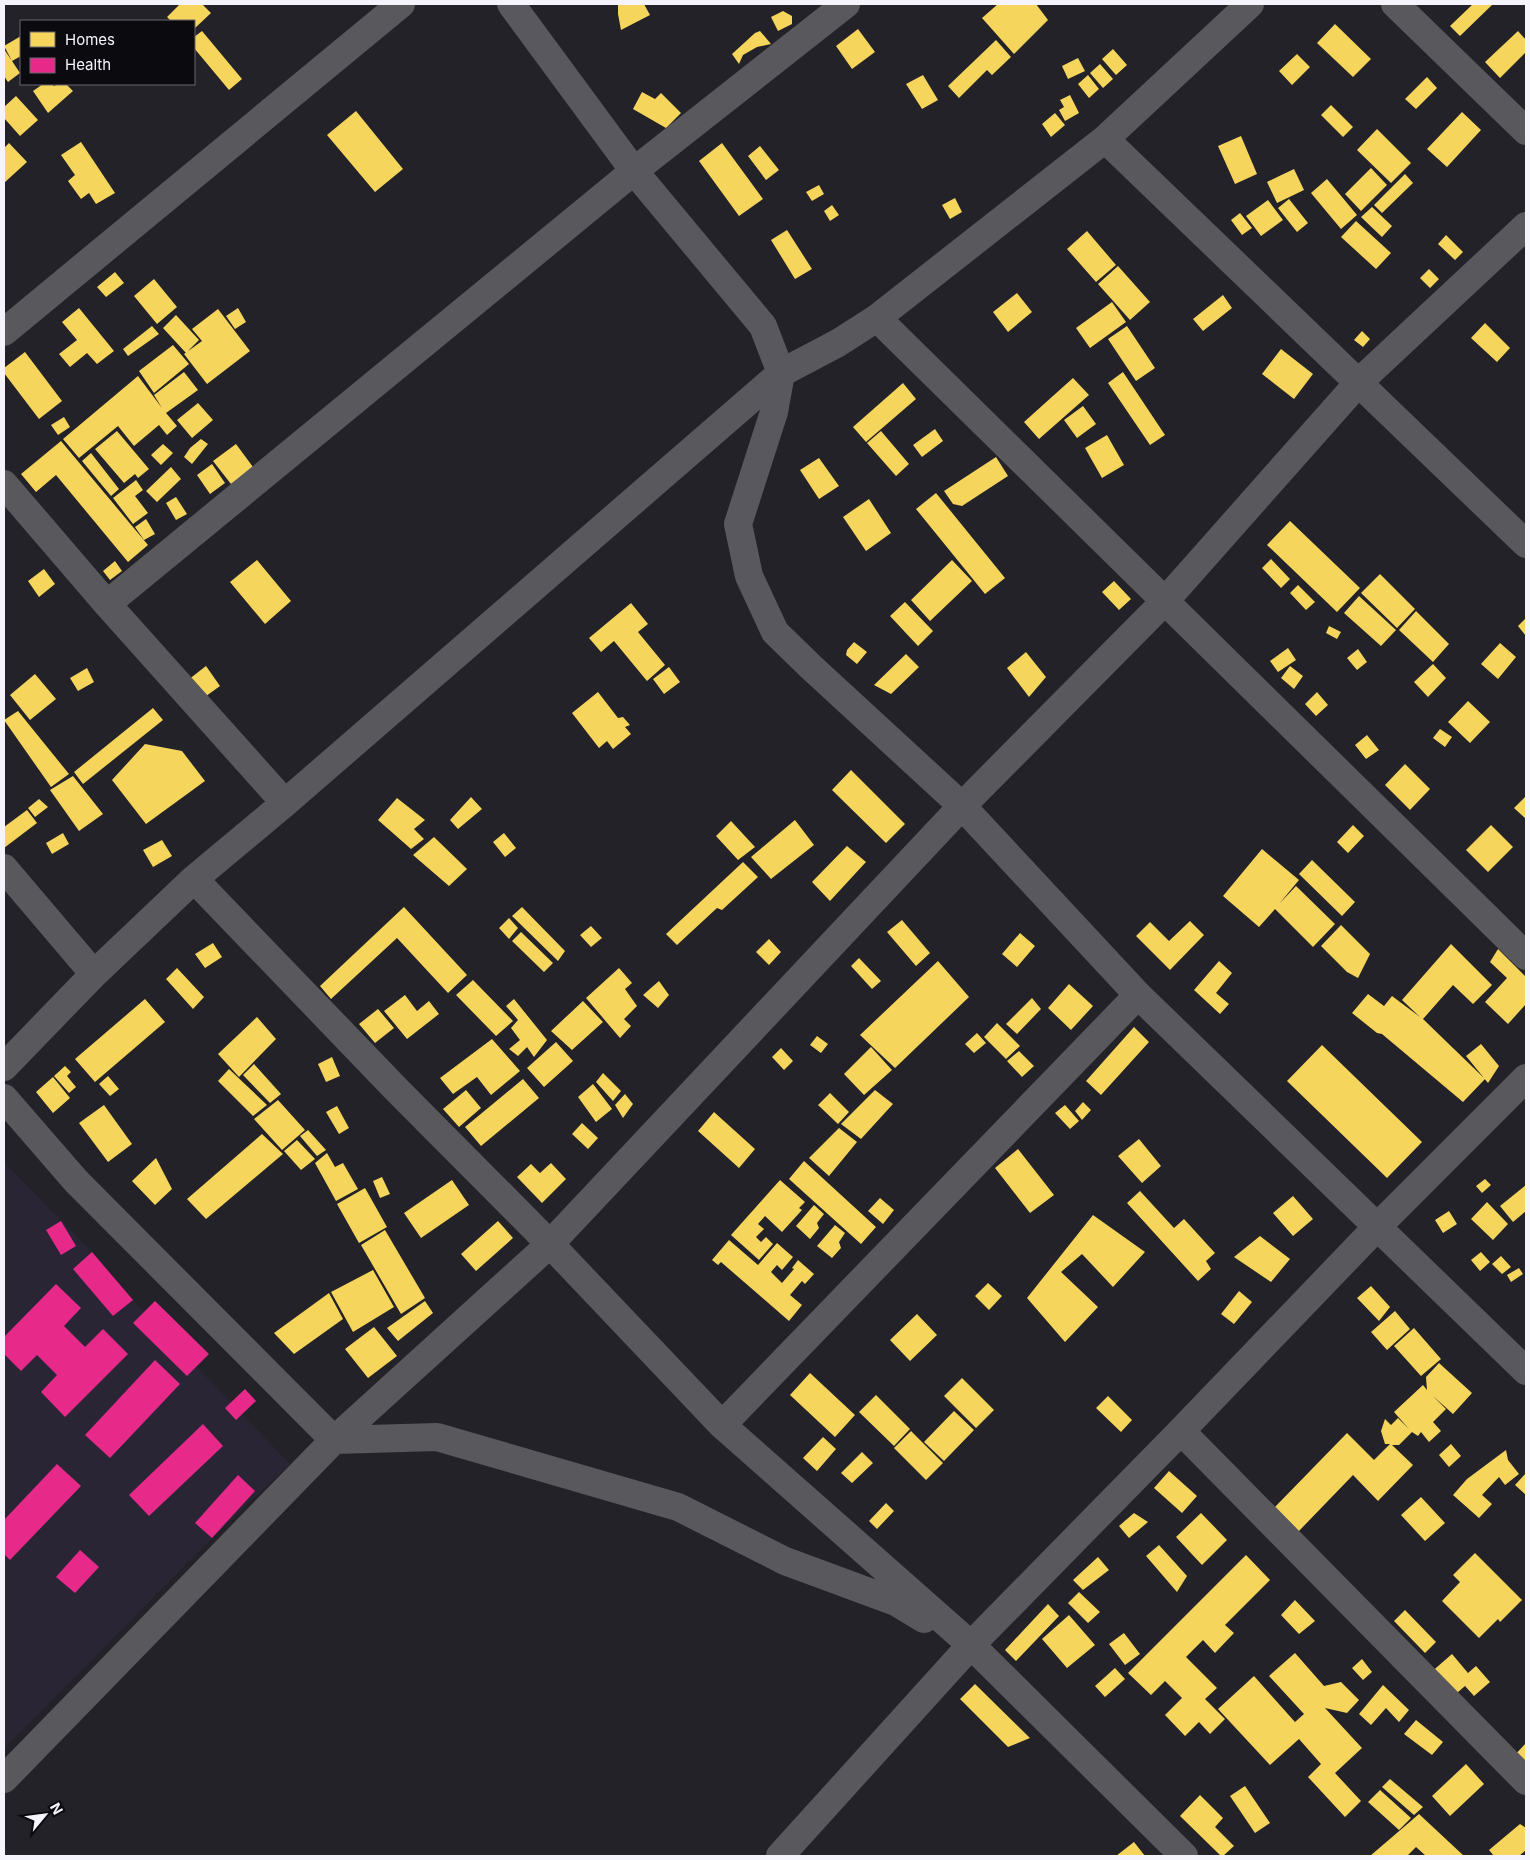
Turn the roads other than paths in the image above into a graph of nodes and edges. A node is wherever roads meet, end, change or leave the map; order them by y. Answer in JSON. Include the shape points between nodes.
{"nodes":[{"id":1,"x":401,"y":4,"type":"edge"},
{"id":2,"x":511,"y":4,"type":"edge"},
{"id":3,"x":846,"y":4,"type":"edge"},
{"id":4,"x":1250,"y":4,"type":"edge"},
{"id":5,"x":1395,"y":4,"type":"edge"},
{"id":6,"x":1526,"y":131,"type":"edge"},
{"id":7,"x":1105,"y":139,"type":"junction"},
{"id":8,"x":634,"y":171,"type":"junction"},
{"id":9,"x":1526,"y":226,"type":"edge"},
{"id":10,"x":877,"y":318,"type":"junction"},
{"id":11,"x":4,"y":332,"type":"edge"},
{"id":12,"x":781,"y":373,"type":"junction"},
{"id":13,"x":1359,"y":382,"type":"junction"},
{"id":14,"x":4,"y":484,"type":"edge"},
{"id":15,"x":1526,"y":544,"type":"edge"},
{"id":16,"x":1165,"y":601,"type":"junction"},
{"id":17,"x":107,"y":604,"type":"junction"},
{"id":18,"x":284,"y":803,"type":"junction"},
{"id":19,"x":962,"y":806,"type":"junction"},
{"id":20,"x":4,"y":868,"type":"edge"},
{"id":21,"x":194,"y":878,"type":"junction"},
{"id":22,"x":1526,"y":956,"type":"edge"},
{"id":23,"x":94,"y":974,"type":"junction"},
{"id":24,"x":1138,"y":995,"type":"junction"},
{"id":25,"x":4,"y":1067,"type":"edge"},
{"id":26,"x":1526,"y":1078,"type":"edge"},
{"id":27,"x":4,"y":1098,"type":"edge"},
{"id":28,"x":1377,"y":1227,"type":"junction"},
{"id":29,"x":550,"y":1244,"type":"junction"},
{"id":30,"x":1526,"y":1371,"type":"edge"},
{"id":31,"x":722,"y":1425,"type":"junction"},
{"id":32,"x":1181,"y":1431,"type":"junction"},
{"id":33,"x":334,"y":1440,"type":"junction"},
{"id":34,"x":971,"y":1645,"type":"junction"},
{"id":35,"x":4,"y":1779,"type":"edge"},
{"id":36,"x":1526,"y":1782,"type":"edge"},
{"id":37,"x":780,"y":1856,"type":"edge"},
{"id":38,"x":1184,"y":1856,"type":"edge"}],
"edges":[{"from":1,"to":11,"type":"street"},
{"from":2,"to":8,"type":"street"},
{"from":3,"to":8,"type":"street"},
{"from":4,"to":7,"type":"street"},
{"from":5,"to":6,"type":"street"},
{"from":7,"to":10,"type":"street"},
{"from":7,"to":13,"type":"street"},
{"from":8,"to":12,"type":"street","via":[[763,326]]},
{"from":8,"to":17,"type":"street"},
{"from":9,"to":13,"type":"street"},
{"from":10,"to":12,"type":"street"},
{"from":10,"to":16,"type":"street"},
{"from":12,"to":18,"type":"street"},
{"from":12,"to":19,"type":"street","via":[[774,412],[738,524],[749,576],[775,632]]},
{"from":13,"to":15,"type":"street"},
{"from":13,"to":16,"type":"street"},
{"from":14,"to":17,"type":"street"},
{"from":16,"to":19,"type":"street"},
{"from":16,"to":22,"type":"street"},
{"from":17,"to":18,"type":"street"},
{"from":18,"to":21,"type":"street"},
{"from":19,"to":24,"type":"street"},
{"from":19,"to":29,"type":"street"},
{"from":20,"to":23,"type":"street"},
{"from":21,"to":23,"type":"street"},
{"from":21,"to":29,"type":"street"},
{"from":23,"to":25,"type":"street"},
{"from":24,"to":28,"type":"street"},
{"from":24,"to":31,"type":"street"},
{"from":26,"to":28,"type":"street"},
{"from":27,"to":33,"type":"street","via":[[76,1181]]},
{"from":28,"to":30,"type":"street"},
{"from":28,"to":32,"type":"street"},
{"from":29,"to":31,"type":"street"},
{"from":29,"to":33,"type":"street"},
{"from":31,"to":34,"type":"street"},
{"from":32,"to":34,"type":"street"},
{"from":32,"to":36,"type":"street"},
{"from":33,"to":34,"type":"street","via":[[437,1437],[678,1508],[785,1561],[896,1602]]},
{"from":33,"to":35,"type":"street"},
{"from":34,"to":37,"type":"street"},
{"from":34,"to":38,"type":"street"}]}
